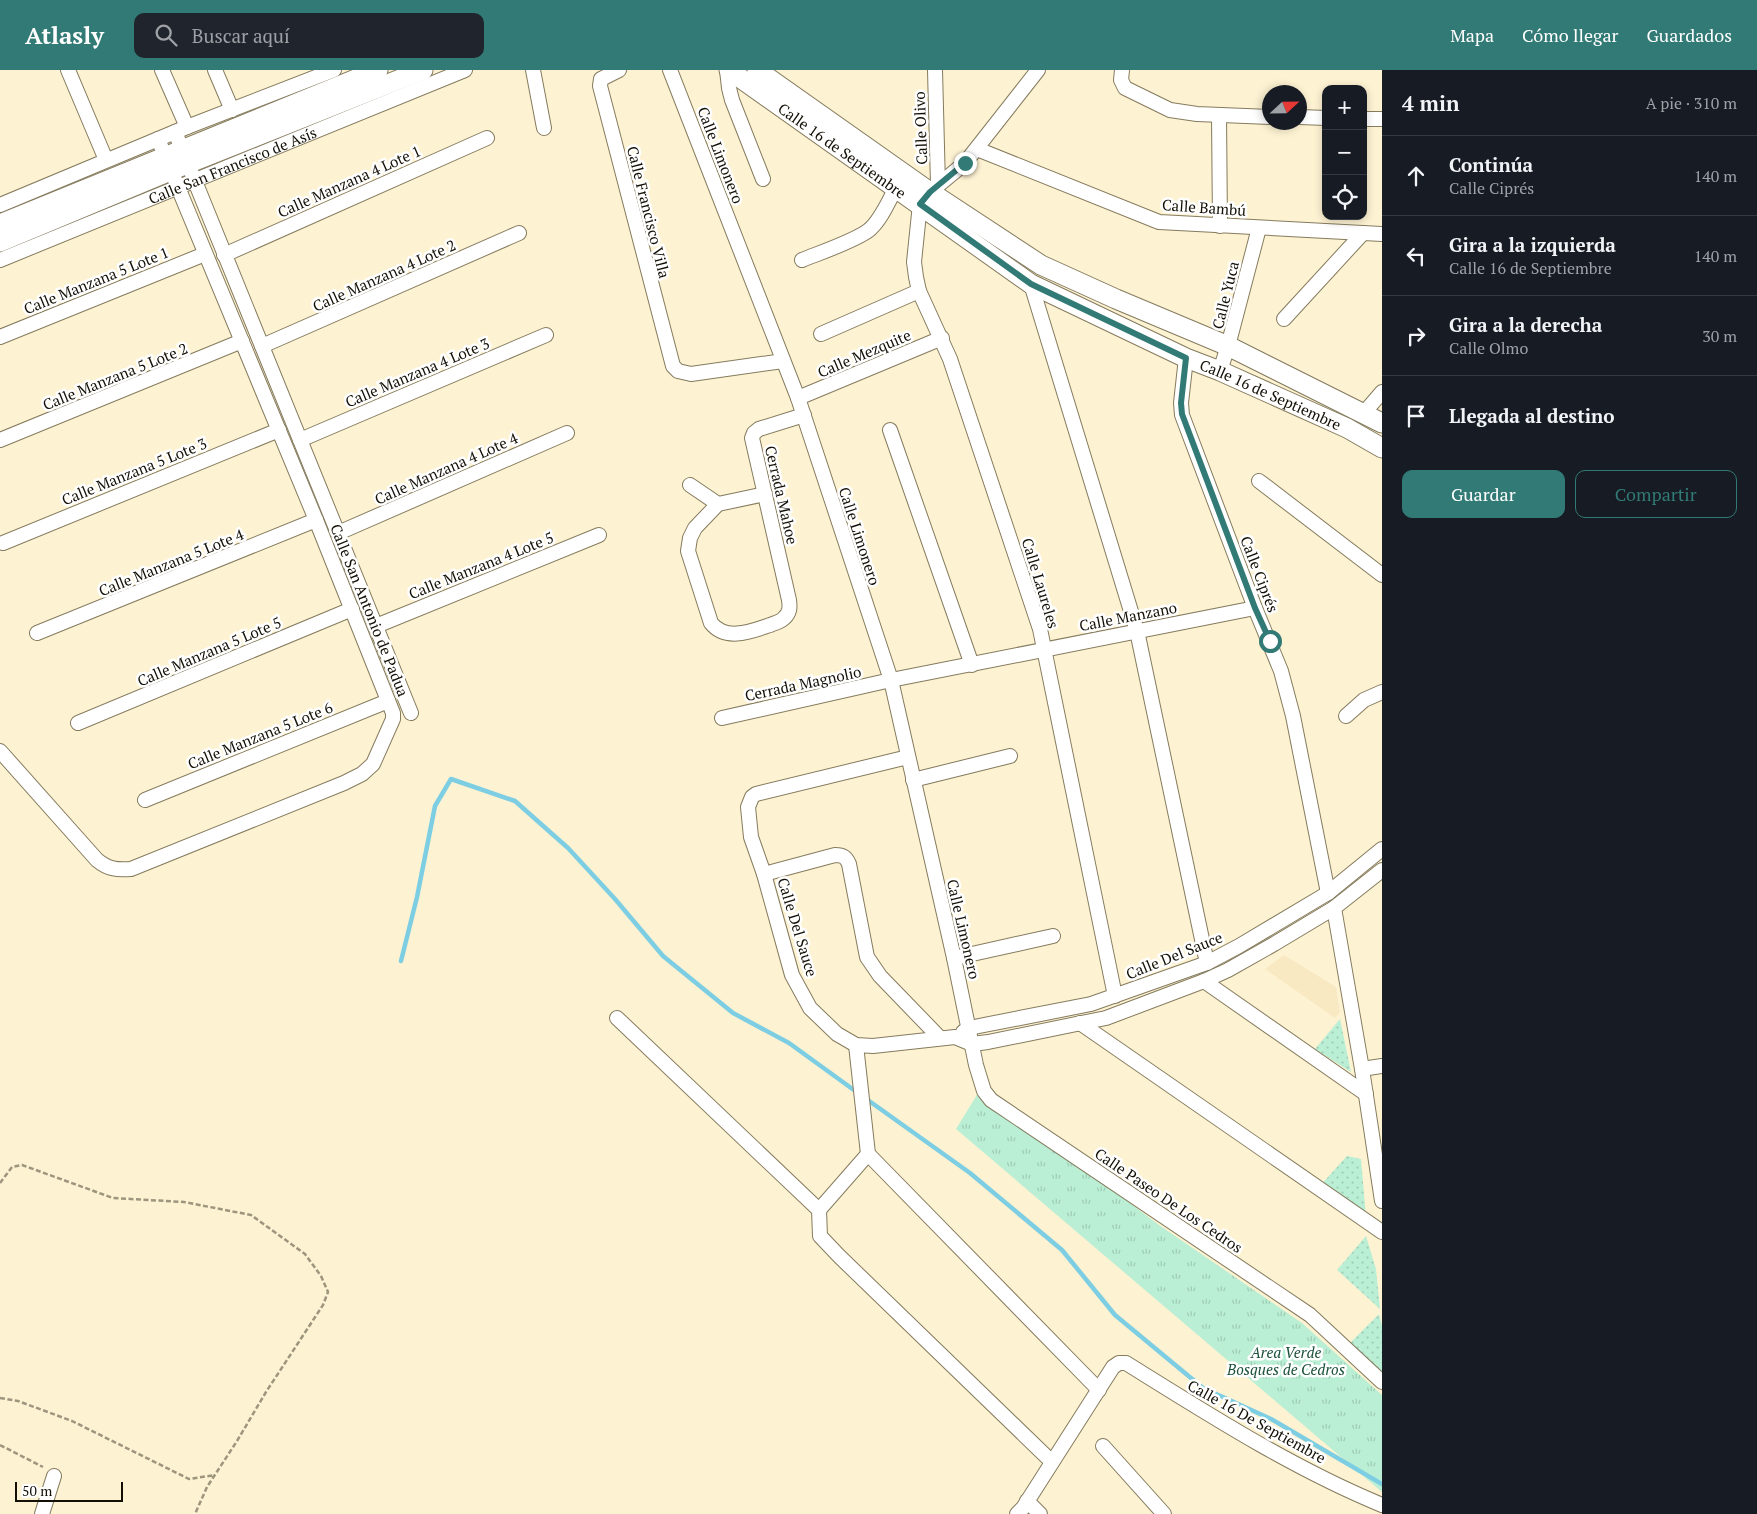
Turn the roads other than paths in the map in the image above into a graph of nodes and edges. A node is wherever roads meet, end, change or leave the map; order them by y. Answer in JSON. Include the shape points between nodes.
{"nodes":[{"id":1,"x":68,"y":70,"type":"edge"},
{"id":2,"x":162,"y":70,"type":"edge"},
{"id":3,"x":215,"y":70,"type":"edge"},
{"id":4,"x":334,"y":70,"type":"edge"},
{"id":5,"x":378,"y":70,"type":"edge"},
{"id":6,"x":423,"y":70,"type":"edge"},
{"id":7,"x":466,"y":70,"type":"edge"},
{"id":8,"x":533,"y":70,"type":"edge"},
{"id":9,"x":619,"y":70,"type":"edge"},
{"id":10,"x":670,"y":70,"type":"edge"},
{"id":11,"x":728,"y":70,"type":"edge"},
{"id":12,"x":757,"y":70,"type":"edge"},
{"id":13,"x":935,"y":70,"type":"edge"},
{"id":14,"x":1038,"y":70,"type":"edge"},
{"id":15,"x":1122,"y":70,"type":"edge"},
{"id":16,"x":232,"y":110,"type":"junction"},
{"id":17,"x":1219,"y":116,"type":"junction"},
{"id":18,"x":1262,"y":116,"type":"edge"},
{"id":19,"x":1307,"y":117,"type":"edge"},
{"id":20,"x":1322,"y":118,"type":"edge"},
{"id":21,"x":1367,"y":118,"type":"edge"},
{"id":22,"x":1382,"y":119,"type":"edge"},
{"id":23,"x":544,"y":128,"type":"dead end"},
{"id":24,"x":181,"y":130,"type":"junction"},
{"id":25,"x":487,"y":138,"type":"dead end"},
{"id":26,"x":158,"y":139,"type":"junction"},
{"id":27,"x":977,"y":148,"type":"junction"},
{"id":28,"x":106,"y":160,"type":"junction"},
{"id":29,"x":179,"y":168,"type":"junction"},
{"id":30,"x":763,"y":179,"type":"dead end"},
{"id":31,"x":896,"y":188,"type":"junction"},
{"id":32,"x":929,"y":194,"type":"junction"},
{"id":33,"x":0,"y":205,"type":"edge"},
{"id":34,"x":0,"y":224,"type":"edge"},
{"id":35,"x":1220,"y":226,"type":"junction"},
{"id":36,"x":1259,"y":228,"type":"junction"},
{"id":37,"x":519,"y":233,"type":"dead end"},
{"id":38,"x":1363,"y":233,"type":"junction"},
{"id":39,"x":1382,"y":234,"type":"edge"},
{"id":40,"x":0,"y":242,"type":"edge"},
{"id":41,"x":205,"y":254,"type":"junction"},
{"id":42,"x":224,"y":255,"type":"junction"},
{"id":43,"x":0,"y":260,"type":"edge"},
{"id":44,"x":802,"y":260,"type":"dead end"},
{"id":45,"x":1031,"y":284,"type":"junction"},
{"id":46,"x":920,"y":291,"type":"junction"},
{"id":47,"x":1284,"y":319,"type":"dead end"},
{"id":48,"x":822,"y":334,"type":"dead end"},
{"id":49,"x":546,"y":335,"type":"dead end"},
{"id":50,"x":0,"y":337,"type":"edge"},
{"id":51,"x":942,"y":338,"type":"junction"},
{"id":52,"x":242,"y":341,"type":"junction"},
{"id":53,"x":262,"y":346,"type":"junction"},
{"id":54,"x":1228,"y":346,"type":"junction"},
{"id":55,"x":1186,"y":358,"type":"junction"},
{"id":56,"x":783,"y":361,"type":"junction"},
{"id":57,"x":1220,"y":371,"type":"junction"},
{"id":58,"x":1382,"y":392,"type":"edge"},
{"id":59,"x":798,"y":398,"type":"junction"},
{"id":60,"x":1363,"y":414,"type":"junction"},
{"id":61,"x":804,"y":416,"type":"junction"},
{"id":62,"x":1382,"y":423,"type":"edge"},
{"id":63,"x":279,"y":430,"type":"junction"},
{"id":64,"x":890,"y":430,"type":"dead end"},
{"id":65,"x":567,"y":433,"type":"dead end"},
{"id":66,"x":0,"y":440,"type":"edge"},
{"id":67,"x":300,"y":440,"type":"junction"},
{"id":68,"x":1382,"y":448,"type":"edge"},
{"id":69,"x":1259,"y":481,"type":"dead end"},
{"id":70,"x":690,"y":484,"type":"dead end"},
{"id":71,"x":765,"y":494,"type":"junction"},
{"id":72,"x":718,"y":504,"type":"junction"},
{"id":73,"x":316,"y":520,"type":"junction"},
{"id":74,"x":338,"y":533,"type":"junction"},
{"id":75,"x":599,"y":535,"type":"dead end"},
{"id":76,"x":2,"y":543,"type":"dead end"},
{"id":77,"x":1382,"y":574,"type":"edge"},
{"id":78,"x":1255,"y":608,"type":"junction"},
{"id":79,"x":352,"y":609,"type":"junction"},
{"id":80,"x":376,"y":626,"type":"junction"},
{"id":81,"x":1137,"y":631,"type":"junction"},
{"id":82,"x":37,"y":634,"type":"dead end"},
{"id":83,"x":1044,"y":650,"type":"junction"},
{"id":84,"x":972,"y":665,"type":"junction"},
{"id":85,"x":891,"y":680,"type":"junction"},
{"id":86,"x":1382,"y":692,"type":"edge"},
{"id":87,"x":388,"y":701,"type":"junction"},
{"id":88,"x":411,"y":713,"type":"dead end"},
{"id":89,"x":1346,"y":716,"type":"dead end"},
{"id":90,"x":722,"y":718,"type":"dead end"},
{"id":91,"x":78,"y":723,"type":"dead end"},
{"id":92,"x":0,"y":751,"type":"edge"},
{"id":93,"x":1010,"y":756,"type":"dead end"},
{"id":94,"x":908,"y":757,"type":"junction"},
{"id":95,"x":913,"y":780,"type":"junction"},
{"id":96,"x":145,"y":800,"type":"dead end"},
{"id":97,"x":1382,"y":849,"type":"edge"},
{"id":98,"x":1382,"y":870,"type":"edge"},
{"id":99,"x":764,"y":874,"type":"junction"},
{"id":100,"x":1328,"y":893,"type":"junction"},
{"id":101,"x":1334,"y":908,"type":"junction"},
{"id":102,"x":1053,"y":936,"type":"dead end"},
{"id":103,"x":954,"y":958,"type":"junction"},
{"id":104,"x":1207,"y":963,"type":"junction"},
{"id":105,"x":1204,"y":981,"type":"junction"},
{"id":106,"x":1115,"y":996,"type":"junction"},
{"id":107,"x":617,"y":1018,"type":"dead end"},
{"id":108,"x":1080,"y":1024,"type":"junction"},
{"id":109,"x":969,"y":1028,"type":"junction"},
{"id":110,"x":955,"y":1037,"type":"junction"},
{"id":111,"x":940,"y":1038,"type":"junction"},
{"id":112,"x":972,"y":1044,"type":"junction"},
{"id":113,"x":856,"y":1045,"type":"junction"},
{"id":114,"x":1382,"y":1066,"type":"edge"},
{"id":115,"x":1362,"y":1069,"type":"junction"},
{"id":116,"x":1366,"y":1094,"type":"junction"},
{"id":117,"x":868,"y":1154,"type":"junction"},
{"id":118,"x":1382,"y":1201,"type":"edge"},
{"id":119,"x":819,"y":1210,"type":"junction"},
{"id":120,"x":1382,"y":1232,"type":"edge"},
{"id":121,"x":1382,"y":1382,"type":"edge"},
{"id":122,"x":1098,"y":1390,"type":"junction"},
{"id":123,"x":1103,"y":1446,"type":"dead end"},
{"id":124,"x":1052,"y":1462,"type":"junction"},
{"id":125,"x":54,"y":1476,"type":"road end"},
{"id":126,"x":1027,"y":1501,"type":"junction"},
{"id":127,"x":1382,"y":1505,"type":"edge"},
{"id":128,"x":42,"y":1514,"type":"edge"},
{"id":129,"x":1017,"y":1514,"type":"edge"},
{"id":130,"x":1040,"y":1514,"type":"edge"},
{"id":131,"x":1164,"y":1514,"type":"edge"}],
"edges":[{"from":1,"to":28,"type":"street"},
{"from":2,"to":24,"type":"street","name":"Calle San Antonio de Padua"},
{"from":3,"to":16,"type":"street"},
{"from":4,"to":16,"type":"street"},
{"from":5,"to":29,"type":"main road","name":"Calle San Francisco de Asís"},
{"from":6,"to":29,"type":"main road","name":"Calle San Francisco de Asís"},
{"from":7,"to":29,"type":"street","name":"Calle San Francisco de Asís"},
{"from":8,"to":23,"type":"street"},
{"from":9,"to":56,"type":"street","name":"Calle Francisco Villa","via":[[601,79],[600,86],[673,366],[690,374]]},
{"from":10,"to":56,"type":"street","name":"Calle Limonero"},
{"from":11,"to":30,"type":"street","via":[[730,94]]},
{"from":11,"to":31,"type":"main road","name":"Calle 16 de Septiembre"},
{"from":12,"to":32,"type":"main road","name":"Calle 16 de Septiembre"},
{"from":13,"to":32,"type":"street","name":"Calle Olivo"},
{"from":14,"to":27,"type":"street"},
{"from":15,"to":17,"type":"street","via":[[1121,80],[1125,88],[1170,110]]},
{"from":16,"to":24,"type":"street"},
{"from":17,"to":18,"type":"street"},
{"from":17,"to":35,"type":"street"},
{"from":19,"to":20,"type":"street"},
{"from":21,"to":22,"type":"street"},
{"from":24,"to":26,"type":"street"},
{"from":24,"to":29,"type":"street","name":"Calle San Antonio de Padua"},
{"from":25,"to":42,"type":"street","name":"Calle Manzana 4 Lote 1"},
{"from":26,"to":28,"type":"street"},
{"from":26,"to":29,"type":"street","name":"Calle San Antonio de Padua"},
{"from":27,"to":32,"type":"street"},
{"from":27,"to":35,"type":"street","name":"Calle Bambú","via":[[1159,222]]},
{"from":28,"to":33,"type":"street"},
{"from":29,"to":34,"type":"main road","name":"Calle San Francisco de Asís"},
{"from":29,"to":40,"type":"main road","name":"Calle San Francisco de Asís"},
{"from":29,"to":41,"type":"street","name":"Calle San Antonio de Padua"},
{"from":29,"to":42,"type":"street","name":"Calle San Antonio de Padua"},
{"from":29,"to":43,"type":"street","name":"Calle San Francisco de Asís"},
{"from":31,"to":32,"type":"main road","name":"Calle 16 de Septiembre"},
{"from":31,"to":44,"type":"street","via":[[876,223],[868,230]]},
{"from":32,"to":45,"type":"main road","name":"Calle 16 de Septiembre"},
{"from":32,"to":46,"type":"street","name":"Calle Laureles","via":[[915,243],[914,262]]},
{"from":32,"to":54,"type":"main road","name":"Calle 16 de Septiembre","via":[[1041,265]]},
{"from":35,"to":36,"type":"street","name":"Calle Bambú"},
{"from":36,"to":38,"type":"street","name":"Calle Bambú"},
{"from":36,"to":54,"type":"street","name":"Calle Yuca"},
{"from":37,"to":53,"type":"street","name":"Calle Manzana 4 Lote 2"},
{"from":38,"to":39,"type":"street","name":"Calle Bambú"},
{"from":38,"to":47,"type":"street"},
{"from":41,"to":50,"type":"street","name":"Calle Manzana 5 Lote 1"},
{"from":41,"to":52,"type":"street","name":"Calle San Antonio de Padua"},
{"from":42,"to":53,"type":"street","name":"Calle San Antonio de Padua"},
{"from":45,"to":55,"type":"main road","name":"Calle 16 de Septiembre"},
{"from":45,"to":81,"type":"street"},
{"from":46,"to":48,"type":"street"},
{"from":46,"to":51,"type":"street","name":"Calle Laureles"},
{"from":49,"to":67,"type":"street","name":"Calle Manzana 4 Lote 3"},
{"from":51,"to":59,"type":"street","name":"Calle Mezquite"},
{"from":51,"to":83,"type":"street","name":"Calle Laureles","via":[[1025,583]]},
{"from":52,"to":63,"type":"street","name":"Calle San Antonio de Padua"},
{"from":52,"to":66,"type":"street","name":"Calle Manzana 5 Lote 2"},
{"from":53,"to":67,"type":"street","name":"Calle San Antonio de Padua"},
{"from":54,"to":57,"type":"street","name":"Calle Yuca"},
{"from":54,"to":60,"type":"main road","name":"Calle 16 de Septiembre"},
{"from":55,"to":57,"type":"main road","name":"Calle 16 de Septiembre"},
{"from":55,"to":78,"type":"street","name":"Calle Ciprés","via":[[1182,414]]},
{"from":56,"to":59,"type":"street","name":"Calle Limonero"},
{"from":57,"to":68,"type":"main road","name":"Calle 16 de Septiembre","via":[[1347,428]]},
{"from":58,"to":60,"type":"street"},
{"from":59,"to":61,"type":"street","name":"Calle Limonero"},
{"from":60,"to":62,"type":"main road","name":"Calle 16 de Septiembre"},
{"from":61,"to":71,"type":"street","name":"Cerrada Mahoe","via":[[754,432],[752,438]]},
{"from":61,"to":85,"type":"street","name":"Calle Limonero"},
{"from":63,"to":73,"type":"street","name":"Calle San Antonio de Padua"},
{"from":63,"to":76,"type":"street","name":"Calle Manzana 5 Lote 3"},
{"from":64,"to":84,"type":"street"},
{"from":65,"to":74,"type":"street","name":"Calle Manzana 4 Lote 4"},
{"from":67,"to":74,"type":"street","name":"Calle San Antonio de Padua"},
{"from":69,"to":77,"type":"street"},
{"from":70,"to":72,"type":"street"},
{"from":71,"to":72,"type":"street"},
{"from":71,"to":72,"type":"street","name":"Cerrada Mahoe","via":[[790,608],[781,620],[741,634],[727,633],[711,623],[688,552],[695,528]]},
{"from":73,"to":79,"type":"street","name":"Calle San Antonio de Padua"},
{"from":73,"to":82,"type":"street","name":"Calle Manzana 5 Lote 4"},
{"from":74,"to":80,"type":"street","name":"Calle San Antonio de Padua"},
{"from":75,"to":80,"type":"street","name":"Calle Manzana 4 Lote 5"},
{"from":78,"to":81,"type":"street","name":"Calle Manzano"},
{"from":78,"to":100,"type":"street","name":"Calle Ciprés","via":[[1273,648],[1287,693]]},
{"from":79,"to":87,"type":"street","name":"Calle San Antonio de Padua"},
{"from":79,"to":91,"type":"street","name":"Calle Manzana 5 Lote 5"},
{"from":80,"to":88,"type":"street","name":"Calle San Antonio de Padua"},
{"from":81,"to":83,"type":"street","name":"Calle Manzano"},
{"from":81,"to":104,"type":"street"},
{"from":83,"to":84,"type":"street","name":"Calle Manzano"},
{"from":83,"to":106,"type":"street","name":"Calle Laureles"},
{"from":84,"to":85,"type":"street","name":"Calle Manzano"},
{"from":85,"to":90,"type":"street","name":"Cerrada Magnolio"},
{"from":85,"to":94,"type":"street","name":"Calle Limonero"},
{"from":86,"to":89,"type":"street","via":[[1364,700]]},
{"from":87,"to":92,"type":"street","name":"Calle San Antonio de Padua","via":[[393,713],[390,727],[373,764],[362,774],[131,869],[110,869],[97,860]]},
{"from":87,"to":96,"type":"street","name":"Calle Manzana 5 Lote 6"},
{"from":93,"to":95,"type":"street"},
{"from":94,"to":95,"type":"street","name":"Calle Limonero"},
{"from":94,"to":99,"type":"street","name":"Calle Del Sauce","via":[[752,797],[748,807],[751,837]]},
{"from":95,"to":103,"type":"street","name":"Calle Limonero"},
{"from":97,"to":100,"type":"street","name":"Calle Del Sauce"},
{"from":98,"to":101,"type":"street"},
{"from":99,"to":111,"type":"street","via":[[835,855],[846,858],[867,957],[880,976]]},
{"from":99,"to":113,"type":"street","name":"Calle Del Sauce","via":[[792,975],[810,1008],[837,1034]]},
{"from":100,"to":104,"type":"street","name":"Calle Del Sauce"},
{"from":101,"to":105,"type":"street"},
{"from":101,"to":115,"type":"street"},
{"from":102,"to":103,"type":"street"},
{"from":103,"to":109,"type":"street","name":"Calle Limonero"},
{"from":104,"to":106,"type":"street","name":"Calle Del Sauce"},
{"from":105,"to":108,"type":"street","via":[[1106,1018]]},
{"from":105,"to":116,"type":"street"},
{"from":106,"to":109,"type":"street","name":"Calle Del Sauce","via":[[1091,1004]]},
{"from":107,"to":119,"type":"street"},
{"from":108,"to":112,"type":"street"},
{"from":108,"to":120,"type":"street"},
{"from":109,"to":110,"type":"street","name":"Calle Del Sauce"},
{"from":109,"to":112,"type":"street","name":"Calle Paseo De Los Cedros"},
{"from":110,"to":111,"type":"street","name":"Calle Del Sauce"},
{"from":110,"to":112,"type":"street","name":"Calle Del Sauce"},
{"from":111,"to":113,"type":"street","name":"Calle Del Sauce"},
{"from":112,"to":121,"type":"street","name":"Calle Paseo De Los Cedros","via":[[981,1083],[991,1100],[1310,1315]]},
{"from":113,"to":117,"type":"street"},
{"from":114,"to":115,"type":"street"},
{"from":115,"to":116,"type":"street"},
{"from":116,"to":118,"type":"street"},
{"from":117,"to":119,"type":"street"},
{"from":117,"to":122,"type":"street"},
{"from":119,"to":124,"type":"street","via":[[820,1236]]},
{"from":122,"to":124,"type":"street"},
{"from":122,"to":127,"type":"street","name":"Calle 16 De Septiembre","via":[[1113,1367],[1126,1363],[1286,1459]]},
{"from":123,"to":131,"type":"street"},
{"from":124,"to":126,"type":"street"},
{"from":125,"to":128,"type":"street"},
{"from":126,"to":129,"type":"street"},
{"from":126,"to":130,"type":"street"}]}
